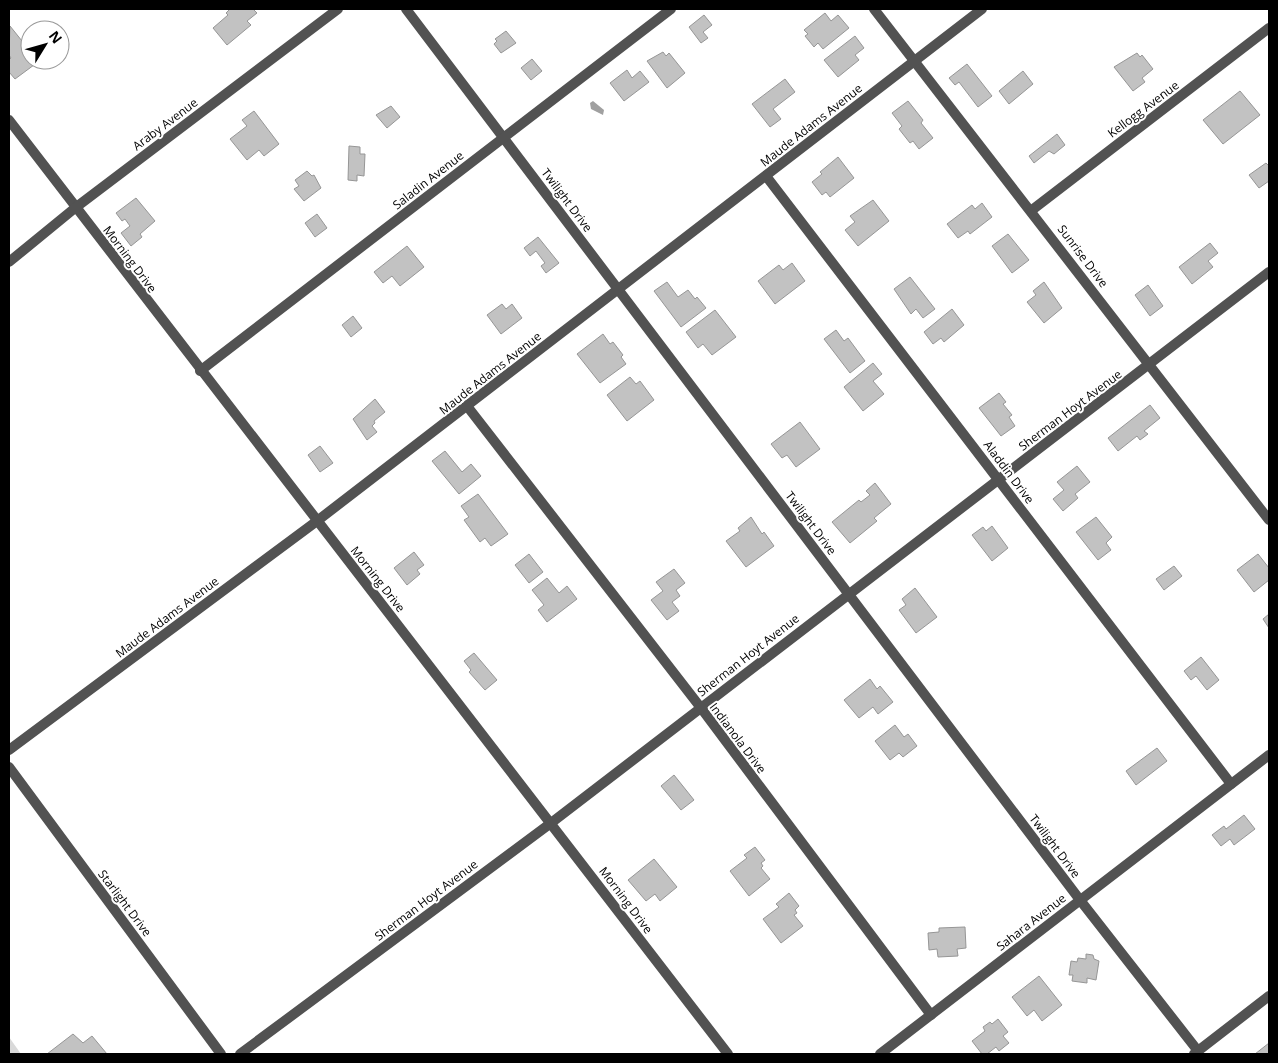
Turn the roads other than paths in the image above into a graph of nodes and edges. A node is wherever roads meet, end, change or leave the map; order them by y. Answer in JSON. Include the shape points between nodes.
{"nodes":[{"id":1,"x":338,"y":9,"type":"edge"},
{"id":2,"x":406,"y":9,"type":"edge"},
{"id":3,"x":671,"y":9,"type":"edge"},
{"id":4,"x":874,"y":9,"type":"edge"},
{"id":5,"x":982,"y":9,"type":"edge"},
{"id":6,"x":1269,"y":28,"type":"edge"},
{"id":7,"x":914,"y":61,"type":"junction"},
{"id":8,"x":9,"y":120,"type":"edge"},
{"id":9,"x":504,"y":137,"type":"junction"},
{"id":10,"x":766,"y":176,"type":"junction"},
{"id":11,"x":75,"y":208,"type":"junction"},
{"id":12,"x":1032,"y":210,"type":"junction"},
{"id":13,"x":9,"y":262,"type":"edge"},
{"id":14,"x":1269,"y":272,"type":"edge"},
{"id":15,"x":618,"y":290,"type":"junction"},
{"id":16,"x":1150,"y":364,"type":"junction"},
{"id":17,"x":200,"y":371,"type":"junction"},
{"id":18,"x":467,"y":406,"type":"junction"},
{"id":19,"x":999,"y":480,"type":"junction"},
{"id":20,"x":1269,"y":518,"type":"edge"},
{"id":21,"x":316,"y":521,"type":"junction"},
{"id":22,"x":849,"y":594,"type":"junction"},
{"id":23,"x":701,"y":708,"type":"junction"},
{"id":24,"x":9,"y":750,"type":"edge"},
{"id":25,"x":1269,"y":755,"type":"edge"},
{"id":26,"x":9,"y":767,"type":"edge"},
{"id":27,"x":1231,"y":784,"type":"junction"},
{"id":28,"x":551,"y":823,"type":"junction"},
{"id":29,"x":1080,"y":900,"type":"junction"},
{"id":30,"x":1269,"y":996,"type":"edge"},
{"id":31,"x":931,"y":1015,"type":"junction"},
{"id":32,"x":1196,"y":1053,"type":"edge"},
{"id":33,"x":221,"y":1054,"type":"edge"},
{"id":34,"x":240,"y":1054,"type":"edge"},
{"id":35,"x":728,"y":1054,"type":"edge"},
{"id":36,"x":880,"y":1054,"type":"edge"}],
"edges":[{"from":1,"to":11,"type":"street","name":"Araby Avenue"},
{"from":2,"to":9,"type":"street","name":"Twilight Drive"},
{"from":3,"to":9,"type":"street","name":"Saladin Avenue"},
{"from":4,"to":7,"type":"street","name":"Sunrise Drive"},
{"from":5,"to":7,"type":"street","name":"Maude Adams Avenue"},
{"from":6,"to":12,"type":"street","name":"Kellogg Avenue"},
{"from":7,"to":10,"type":"street","name":"Maude Adams Avenue"},
{"from":7,"to":12,"type":"street","name":"Sunrise Drive"},
{"from":8,"to":11,"type":"street","name":"Morning Drive"},
{"from":9,"to":15,"type":"street","name":"Twilight Drive"},
{"from":9,"to":17,"type":"street","name":"Saladin Avenue"},
{"from":10,"to":15,"type":"street","name":"Maude Adams Avenue"},
{"from":10,"to":19,"type":"street","name":"Aladdin Drive"},
{"from":11,"to":13,"type":"street","name":"Araby Avenue"},
{"from":11,"to":17,"type":"street","name":"Morning Drive"},
{"from":12,"to":16,"type":"street","name":"Sunrise Drive"},
{"from":14,"to":16,"type":"street","name":"Sherman Hoyt Avenue"},
{"from":15,"to":18,"type":"street","name":"Maude Adams Avenue"},
{"from":15,"to":22,"type":"street","name":"Twilight Drive"},
{"from":16,"to":19,"type":"street","name":"Sherman Hoyt Avenue"},
{"from":16,"to":20,"type":"street","name":"Sunrise Drive"},
{"from":17,"to":21,"type":"street","name":"Morning Drive"},
{"from":18,"to":21,"type":"street","name":"Maude Adams Avenue"},
{"from":18,"to":23,"type":"street","name":"Indianola Drive"},
{"from":19,"to":22,"type":"street","name":"Sherman Hoyt Avenue"},
{"from":19,"to":27,"type":"street","name":"Aladdin Drive"},
{"from":21,"to":24,"type":"street","name":"Maude Adams Avenue"},
{"from":21,"to":28,"type":"street","name":"Morning Drive"},
{"from":22,"to":23,"type":"street","name":"Sherman Hoyt Avenue"},
{"from":22,"to":29,"type":"street","name":"Twilight Drive"},
{"from":23,"to":28,"type":"street","name":"Sherman Hoyt Avenue"},
{"from":23,"to":31,"type":"street","name":"Indianola Drive"},
{"from":25,"to":27,"type":"street","name":"Sahara Avenue"},
{"from":26,"to":33,"type":"street","name":"Starlight Drive"},
{"from":27,"to":29,"type":"street","name":"Sahara Avenue"},
{"from":28,"to":34,"type":"street","name":"Sherman Hoyt Avenue"},
{"from":28,"to":35,"type":"street","name":"Morning Drive"},
{"from":29,"to":31,"type":"street","name":"Sahara Avenue"},
{"from":29,"to":32,"type":"street","name":"Twilight Drive"},
{"from":30,"to":32,"type":"street"},
{"from":31,"to":36,"type":"street","name":"Sahara Avenue"}]}
